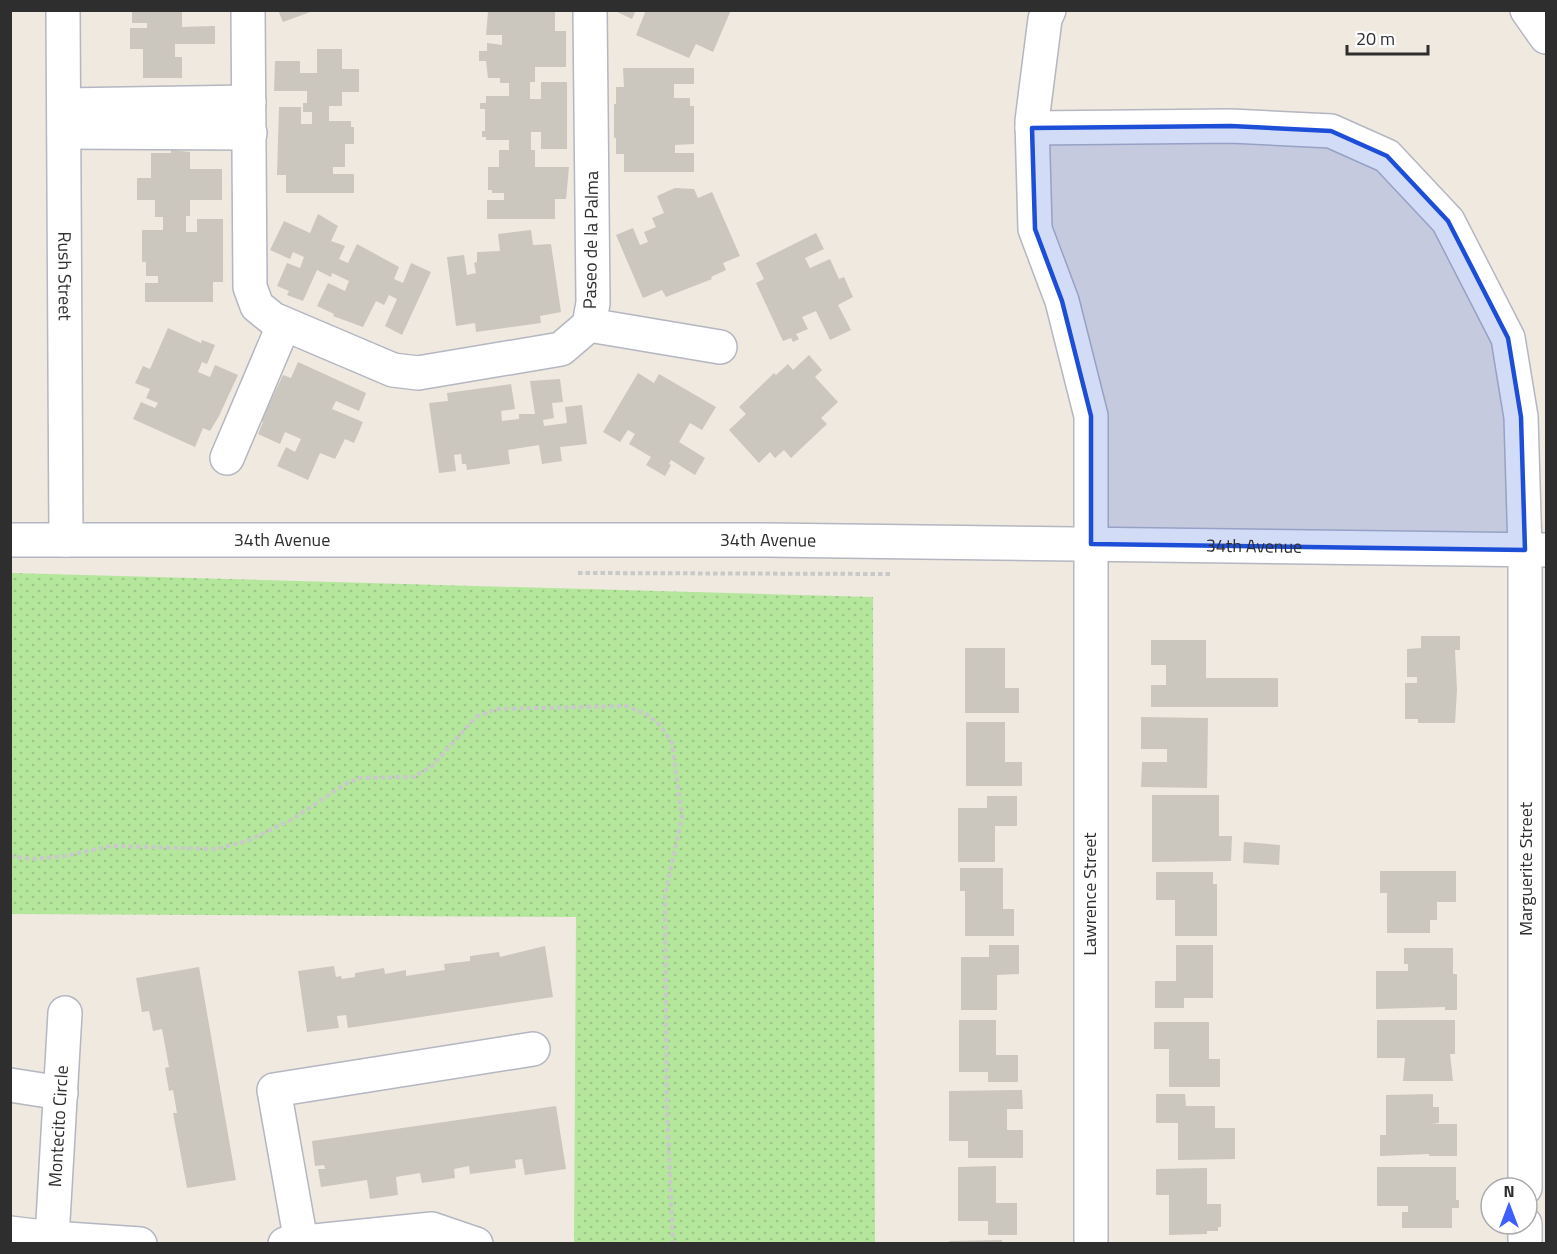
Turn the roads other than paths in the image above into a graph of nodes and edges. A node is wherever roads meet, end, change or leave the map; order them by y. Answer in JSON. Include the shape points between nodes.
{"nodes":[{"id":1,"x":63,"y":10,"type":"edge"},
{"id":2,"x":248,"y":10,"type":"edge"},
{"id":3,"x":590,"y":10,"type":"edge"},
{"id":4,"x":1049,"y":10,"type":"edge"},
{"id":5,"x":1527,"y":10,"type":"edge"},
{"id":6,"x":1546,"y":37,"type":"edge"},
{"id":7,"x":64,"y":118,"type":"junction"},
{"id":8,"x":250,"y":118,"type":"junction"},
{"id":9,"x":1032,"y":128,"type":"junction"},
{"id":10,"x":284,"y":324,"type":"junction"},
{"id":11,"x":589,"y":326,"type":"junction"},
{"id":12,"x":720,"y":347,"type":"dead end"},
{"id":13,"x":227,"y":458,"type":"dead end"},
{"id":14,"x":10,"y":540,"type":"edge"},
{"id":15,"x":66,"y":540,"type":"junction"},
{"id":16,"x":1091,"y":544,"type":"junction"},
{"id":17,"x":1536,"y":550,"type":"edge"},
{"id":18,"x":65,"y":1013,"type":"dead end"},
{"id":19,"x":533,"y":1049,"type":"dead end"},
{"id":20,"x":10,"y":1085,"type":"edge"},
{"id":21,"x":61,"y":1093,"type":"junction"},
{"id":22,"x":1525,"y":1176,"type":"edge"},
{"id":23,"x":10,"y":1233,"type":"edge"},
{"id":24,"x":52,"y":1238,"type":"junction"},
{"id":25,"x":394,"y":1238,"type":"edge"},
{"id":26,"x":293,"y":1243,"type":"edge"},
{"id":27,"x":140,"y":1244,"type":"edge"},
{"id":28,"x":476,"y":1244,"type":"edge"},
{"id":29,"x":1090,"y":1244,"type":"edge"}],
"edges":[{"from":1,"to":7,"type":"street","name":"Rush Street"},
{"from":2,"to":8,"type":"street","name":"Paseo de la Palma"},
{"from":3,"to":11,"type":"street","name":"Paseo de la Palma","via":[[593,303]]},
{"from":4,"to":9,"type":"street","name":"Lawrence Street"},
{"from":5,"to":6,"type":"street"},
{"from":7,"to":8,"type":"street"},
{"from":7,"to":15,"type":"street","name":"Rush Street"},
{"from":8,"to":10,"type":"street","name":"Paseo de la Palma","via":[[250,287],[257,306]]},
{"from":9,"to":16,"type":"street","name":"Lawrence Street","via":[[1035,229],[1062,302],[1091,416]]},
{"from":9,"to":17,"type":"street","name":"Marguerite Street","via":[[1231,126],[1331,131],[1387,156],[1448,221],[1508,338]]},
{"from":10,"to":11,"type":"street","name":"Paseo de la Palma","via":[[393,370],[418,373],[561,349]]},
{"from":10,"to":13,"type":"street"},
{"from":11,"to":12,"type":"street"},
{"from":14,"to":15,"type":"street","name":"34th Avenue"},
{"from":15,"to":16,"type":"street","name":"34th Avenue"},
{"from":16,"to":17,"type":"street","name":"34th Avenue"},
{"from":16,"to":29,"type":"street","name":"Lawrence Street"},
{"from":17,"to":22,"type":"street","name":"Marguerite Street"},
{"from":18,"to":21,"type":"street","name":"Montecito Circle"},
{"from":19,"to":26,"type":"street","via":[[274,1090]]},
{"from":20,"to":21,"type":"street"},
{"from":21,"to":24,"type":"street","name":"Montecito Circle"},
{"from":23,"to":24,"type":"street"},
{"from":24,"to":27,"type":"street"},
{"from":25,"to":26,"type":"street"},
{"from":25,"to":28,"type":"street","via":[[432,1229]]}]}
